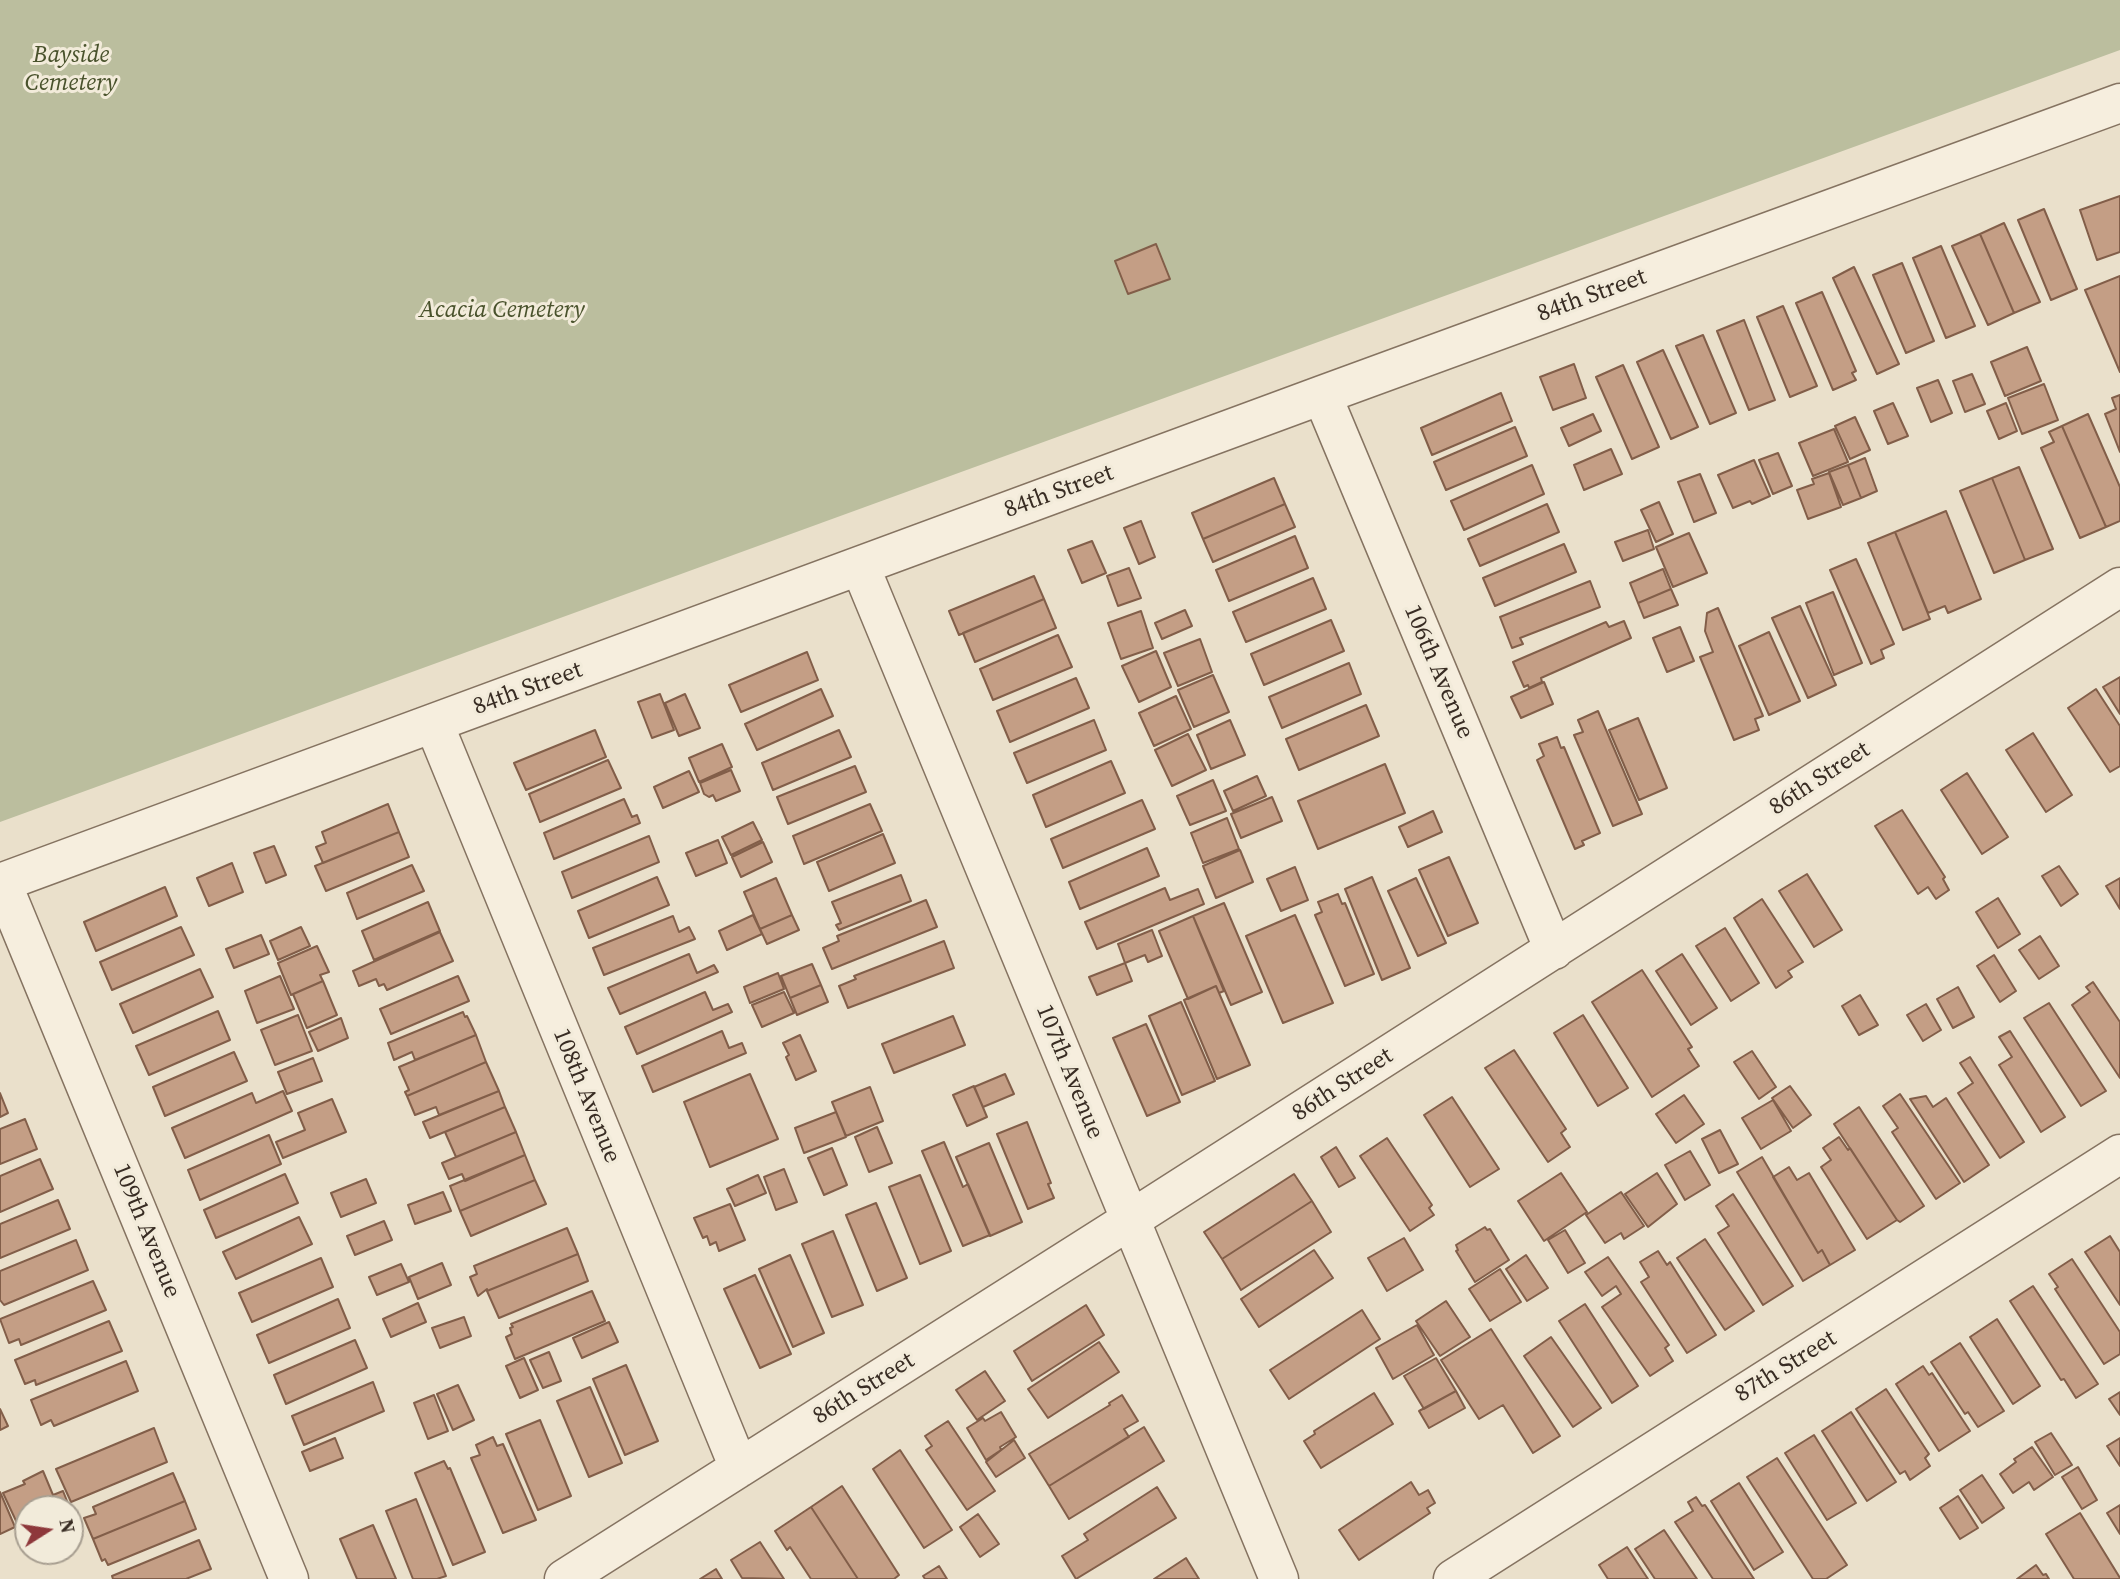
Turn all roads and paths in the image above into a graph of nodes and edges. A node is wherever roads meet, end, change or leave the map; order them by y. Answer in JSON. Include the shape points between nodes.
{"nodes":[{"id":1,"x":2120,"y":103,"type":"edge"},
{"id":2,"x":1322,"y":395,"type":"junction"},
{"id":3,"x":860,"y":566,"type":"junction"},
{"id":4,"x":2120,"y":587,"type":"edge"},
{"id":5,"x":434,"y":724,"type":"junction"},
{"id":6,"x":1,"y":883,"type":"edge"},
{"id":7,"x":1554,"y":950,"type":"junction"},
{"id":8,"x":2120,"y":1154,"type":"edge"},
{"id":9,"x":1130,"y":1220,"type":"junction"},
{"id":10,"x":739,"y":1468,"type":"junction"},
{"id":11,"x":289,"y":1579,"type":"edge"},
{"id":12,"x":564,"y":1579,"type":"edge"},
{"id":13,"x":1279,"y":1579,"type":"edge"},
{"id":14,"x":1453,"y":1579,"type":"edge"}],
"edges":[{"from":1,"to":2,"type":"street","name":"84th Street"},
{"from":2,"to":3,"type":"street","name":"84th Street"},
{"from":2,"to":7,"type":"street","name":"106th Avenue"},
{"from":3,"to":5,"type":"street","name":"84th Street"},
{"from":3,"to":9,"type":"street","name":"107th Avenue"},
{"from":4,"to":7,"type":"street","name":"86th Street"},
{"from":5,"to":6,"type":"street","name":"84th Street"},
{"from":5,"to":10,"type":"street","name":"108th Avenue"},
{"from":6,"to":11,"type":"street","name":"109th Avenue"},
{"from":7,"to":9,"type":"street","name":"86th Street"},
{"from":8,"to":14,"type":"street","name":"87th Street"},
{"from":9,"to":10,"type":"street","name":"86th Street"},
{"from":9,"to":13,"type":"street","name":"107th Avenue"},
{"from":10,"to":12,"type":"street","name":"86th Street"}]}
